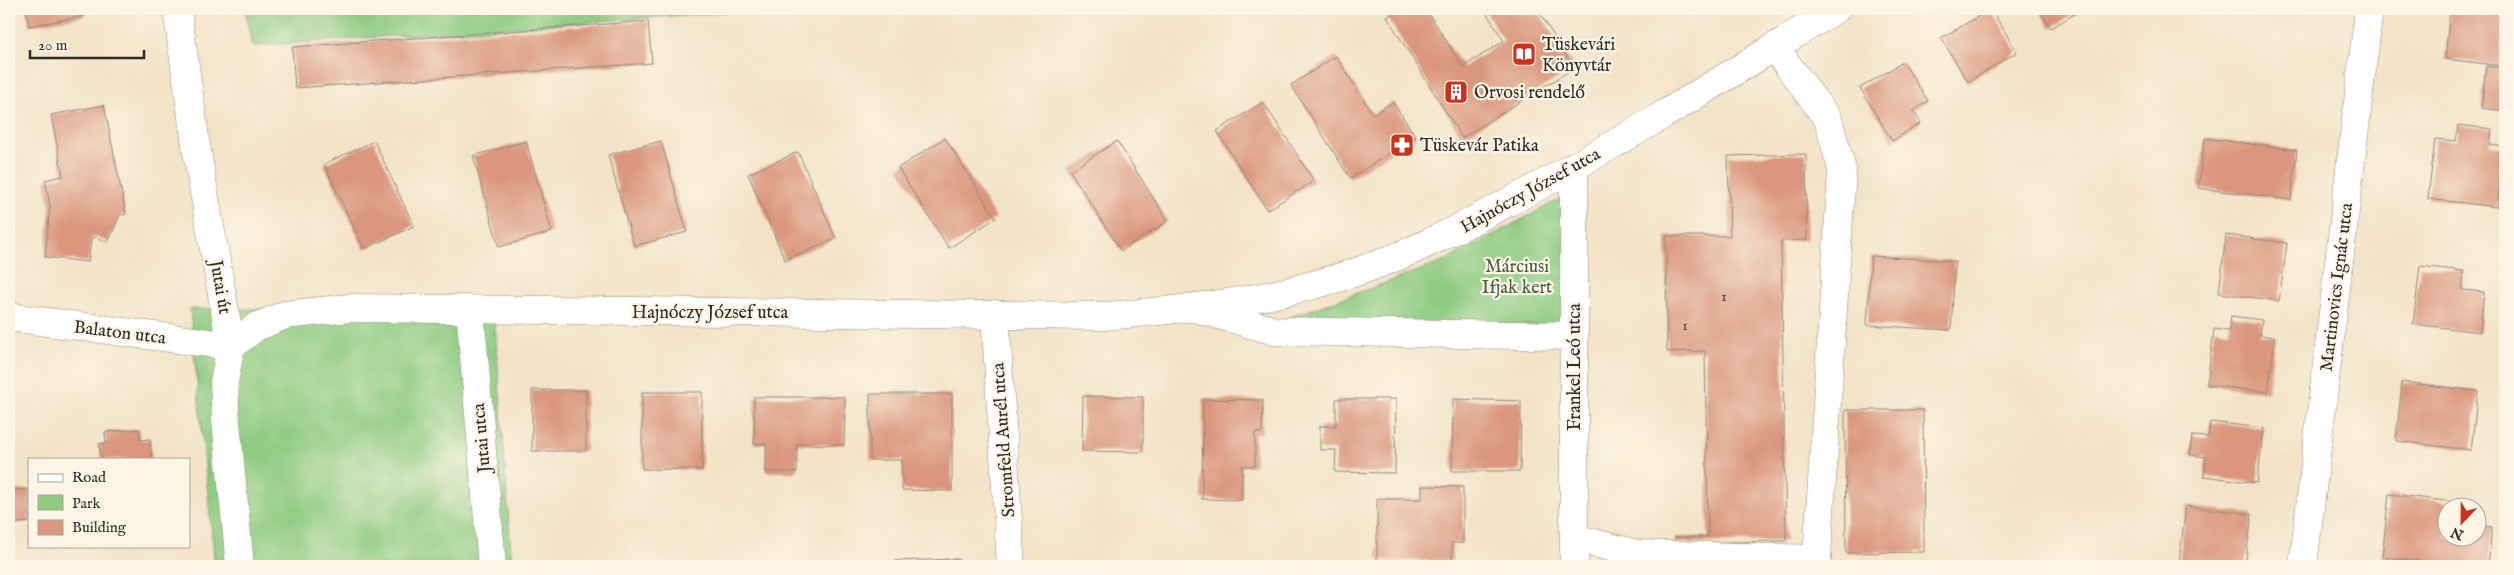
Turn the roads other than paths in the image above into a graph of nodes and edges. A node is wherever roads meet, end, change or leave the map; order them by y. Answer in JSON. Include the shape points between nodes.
{"nodes":[{"id":1,"x":177,"y":9,"type":"edge"},
{"id":2,"x":1836,"y":9,"type":"edge"},
{"id":3,"x":2369,"y":9,"type":"edge"},
{"id":4,"x":1774,"y":47,"type":"junction"},
{"id":5,"x":1574,"y":168,"type":"junction"},
{"id":6,"x":1198,"y":309,"type":"junction"},
{"id":7,"x":470,"y":310,"type":"junction"},
{"id":8,"x":994,"y":314,"type":"junction"},
{"id":9,"x":9,"y":317,"type":"edge"},
{"id":10,"x":1574,"y":336,"type":"junction"},
{"id":11,"x":231,"y":346,"type":"junction"},
{"id":12,"x":1574,"y":538,"type":"junction"},
{"id":13,"x":240,"y":566,"type":"edge"},
{"id":14,"x":492,"y":566,"type":"edge"},
{"id":15,"x":1011,"y":566,"type":"edge"},
{"id":16,"x":1574,"y":566,"type":"edge"},
{"id":17,"x":2302,"y":566,"type":"edge"}],
"edges":[{"from":1,"to":11,"type":"street","name":"Jutai út","via":[[197,152]]},
{"from":2,"to":4,"type":"street","name":"Hajnóczy József utca"},
{"from":3,"to":17,"type":"street","name":"Martinovics Ignác utca"},
{"from":4,"to":5,"type":"street","name":"Hajnóczy József utca"},
{"from":4,"to":12,"type":"street","via":[[1828,118],[1842,170],[1817,559],[1638,554]]},
{"from":5,"to":6,"type":"street","name":"Hajnóczy József utca","via":[[1433,243],[1358,272],[1283,293]]},
{"from":5,"to":10,"type":"street","name":"Frankel Leó utca"},
{"from":6,"to":8,"type":"street","name":"Hajnóczy József utca","via":[[1106,316]]},
{"from":6,"to":10,"type":"street","name":"Hajnóczy József utca","via":[[1275,331]]},
{"from":7,"to":8,"type":"street","name":"Hajnóczy József utca"},
{"from":7,"to":11,"type":"street","name":"Hajnóczy József utca","via":[[349,308],[285,315],[256,327]]},
{"from":7,"to":14,"type":"street","name":"Jutai utca"},
{"from":8,"to":15,"type":"street","name":"Stromfeld Aurél utca"},
{"from":9,"to":11,"type":"street","name":"Balaton utca"},
{"from":10,"to":12,"type":"street","name":"Frankel Leó utca"},
{"from":11,"to":13,"type":"street","name":"Jutai út","via":[[224,382],[225,412]]},
{"from":12,"to":16,"type":"street","name":"Frankel Leó utca"}]}
